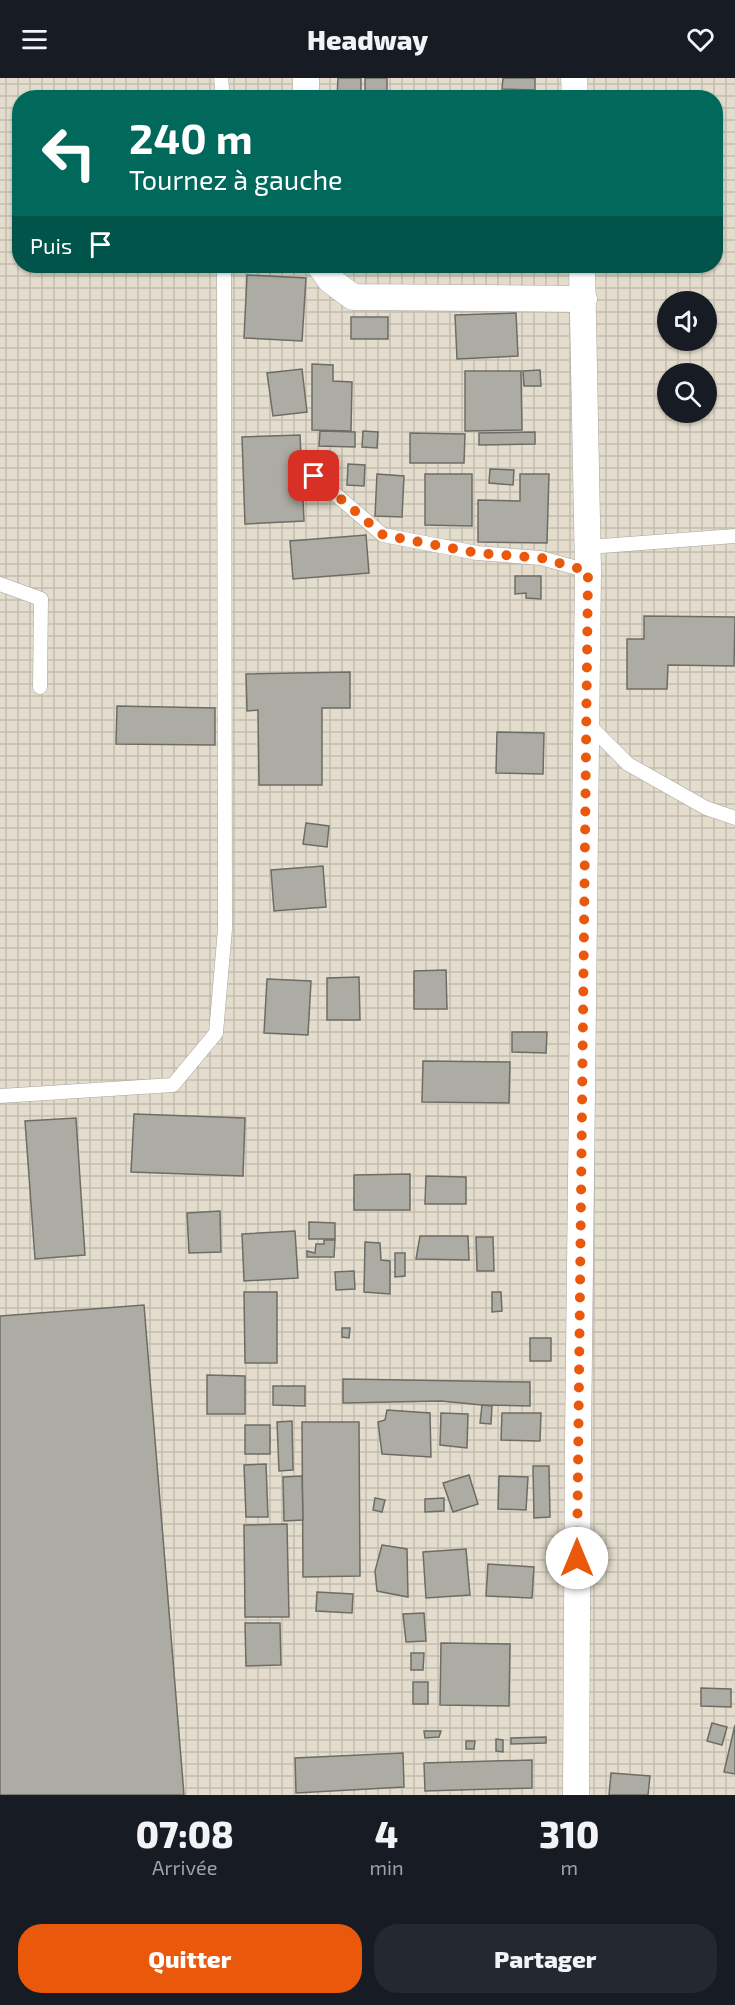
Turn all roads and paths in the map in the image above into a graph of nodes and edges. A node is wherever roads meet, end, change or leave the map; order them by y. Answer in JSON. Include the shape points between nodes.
{"nodes":[{"id":1,"x":224,"y":273,"type":"edge"},
{"id":2,"x":325,"y":273,"type":"edge"},
{"id":3,"x":582,"y":273,"type":"edge"},
{"id":4,"x":584,"y":299,"type":"junction"},
{"id":5,"x":314,"y":476,"type":"dead end"},
{"id":6,"x":735,"y":536,"type":"edge"},
{"id":7,"x":588,"y":559,"type":"junction"},
{"id":8,"x":0,"y":584,"type":"edge"},
{"id":9,"x":40,"y":687,"type":"dead end"},
{"id":10,"x":586,"y":722,"type":"junction"},
{"id":11,"x":735,"y":818,"type":"edge"},
{"id":12,"x":0,"y":1096,"type":"edge"},
{"id":13,"x":576,"y":1795,"type":"edge"}],
"edges":[{"from":1,"to":12,"type":"lane","via":[[225,929],[216,1033],[173,1085]]},
{"from":2,"to":4,"type":"street","via":[[353,297]]},
{"from":3,"to":4,"type":"street"},
{"from":4,"to":7,"type":"street"},
{"from":5,"to":7,"type":"lane","via":[[383,535],[477,553]]},
{"from":6,"to":7,"type":"lane"},
{"from":7,"to":10,"type":"street"},
{"from":8,"to":9,"type":"lane","via":[[41,599]]},
{"from":10,"to":11,"type":"lane","via":[[628,764],[706,808]]},
{"from":10,"to":13,"type":"street"}]}
